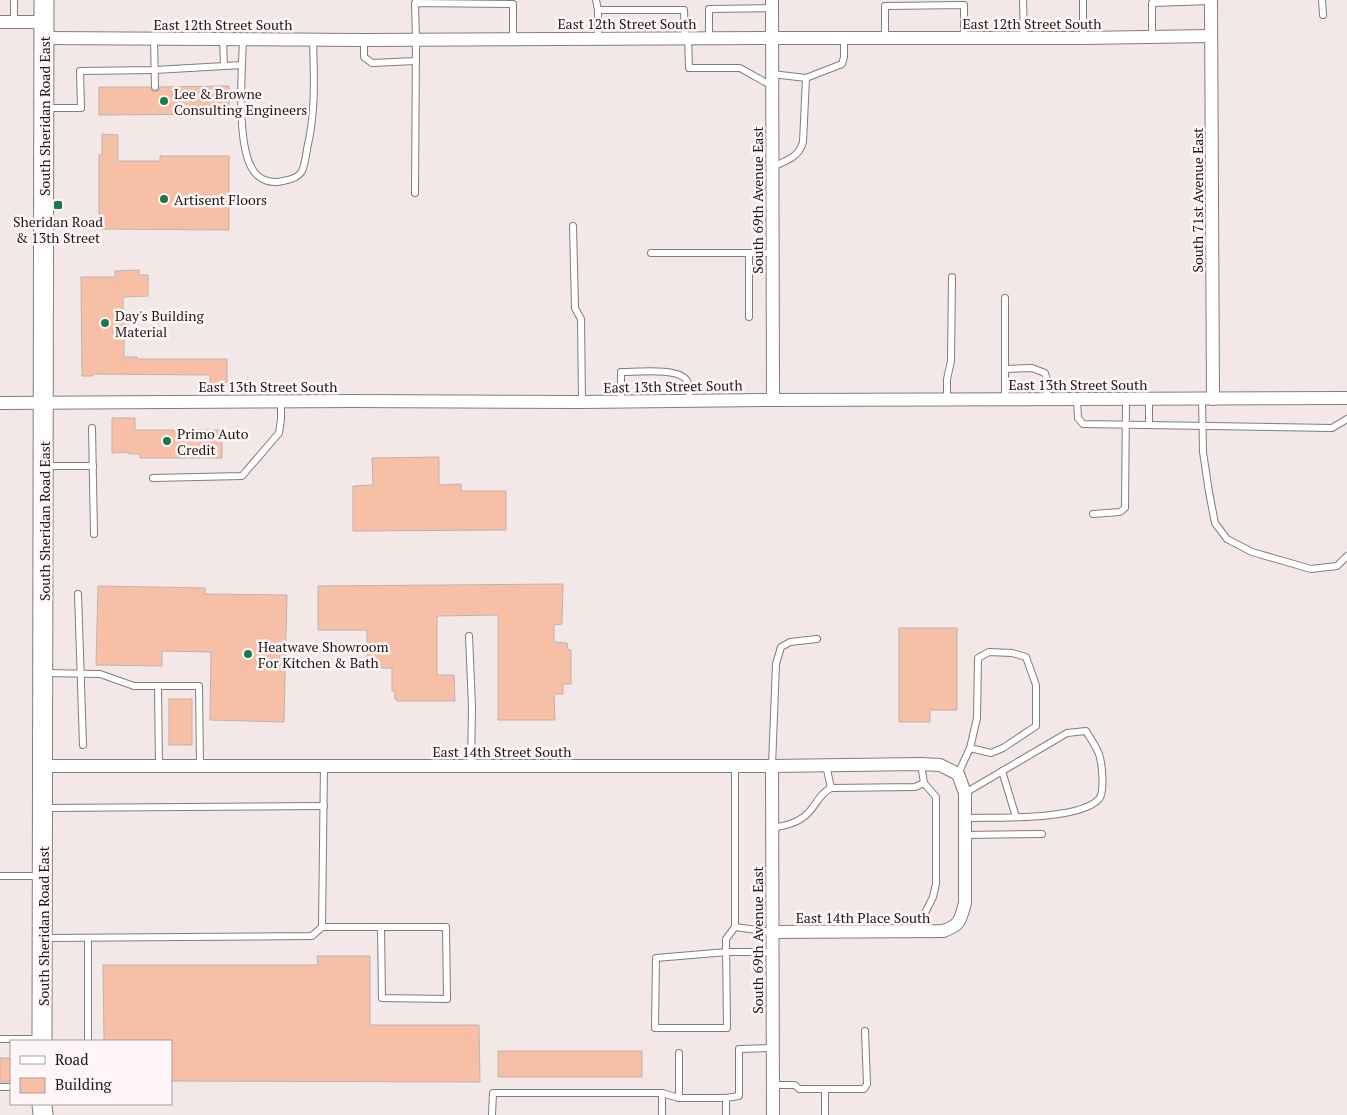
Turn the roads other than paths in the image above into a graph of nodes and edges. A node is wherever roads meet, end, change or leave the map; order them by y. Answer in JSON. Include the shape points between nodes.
{"nodes":[{"id":1,"x":14,"y":0,"type":"edge"},
{"id":2,"x":44,"y":0,"type":"edge"},
{"id":3,"x":596,"y":0,"type":"edge"},
{"id":4,"x":1023,"y":0,"type":"edge"},
{"id":5,"x":1083,"y":0,"type":"edge"},
{"id":6,"x":1322,"y":0,"type":"edge"},
{"id":7,"x":1211,"y":1,"type":"edge"},
{"id":8,"x":414,"y":2,"type":"edge"},
{"id":9,"x":513,"y":2,"type":"edge"},
{"id":10,"x":964,"y":3,"type":"edge"},
{"id":11,"x":772,"y":4,"type":"edge"},
{"id":12,"x":598,"y":10,"type":"junction"},
{"id":13,"x":1322,"y":16,"type":"dead end"},
{"id":14,"x":0,"y":22,"type":"edge"},
{"id":15,"x":14,"y":22,"type":"junction"},
{"id":16,"x":44,"y":30,"type":"junction"},
{"id":17,"x":1152,"y":36,"type":"junction"},
{"id":18,"x":1211,"y":36,"type":"junction"},
{"id":19,"x":154,"y":38,"type":"junction"},
{"id":20,"x":416,"y":38,"type":"junction"},
{"id":21,"x":598,"y":38,"type":"junction"},
{"id":22,"x":687,"y":38,"type":"junction"},
{"id":23,"x":709,"y":38,"type":"junction"},
{"id":24,"x":772,"y":38,"type":"junction"},
{"id":25,"x":844,"y":38,"type":"junction"},
{"id":26,"x":885,"y":38,"type":"junction"},
{"id":27,"x":964,"y":38,"type":"junction"},
{"id":28,"x":1024,"y":38,"type":"junction"},
{"id":29,"x":1083,"y":38,"type":"junction"},
{"id":30,"x":223,"y":39,"type":"junction"},
{"id":31,"x":243,"y":39,"type":"junction"},
{"id":32,"x":313,"y":39,"type":"junction"},
{"id":33,"x":513,"y":39,"type":"junction"},
{"id":34,"x":364,"y":40,"type":"junction"},
{"id":35,"x":416,"y":61,"type":"junction"},
{"id":36,"x":242,"y":65,"type":"junction"},
{"id":37,"x":224,"y":66,"type":"junction"},
{"id":38,"x":155,"y":70,"type":"junction"},
{"id":39,"x":806,"y":78,"type":"junction"},
{"id":40,"x":772,"y":80,"type":"junction"},
{"id":41,"x":155,"y":87,"type":"dead end"},
{"id":42,"x":44,"y":108,"type":"junction"},
{"id":43,"x":772,"y":167,"type":"junction"},
{"id":44,"x":414,"y":193,"type":"dead end"},
{"id":45,"x":573,"y":226,"type":"dead end"},
{"id":46,"x":651,"y":253,"type":"dead end"},
{"id":47,"x":772,"y":253,"type":"junction"},
{"id":48,"x":749,"y":254,"type":"junction"},
{"id":49,"x":952,"y":276,"type":"dead end"},
{"id":50,"x":1005,"y":298,"type":"dead end"},
{"id":51,"x":749,"y":317,"type":"dead end"},
{"id":52,"x":1006,"y":369,"type":"junction"},
{"id":53,"x":1347,"y":398,"type":"edge"},
{"id":54,"x":1126,"y":399,"type":"junction"},
{"id":55,"x":1148,"y":399,"type":"junction"},
{"id":56,"x":1208,"y":399,"type":"junction"},
{"id":57,"x":773,"y":400,"type":"junction"},
{"id":58,"x":947,"y":400,"type":"junction"},
{"id":59,"x":1005,"y":400,"type":"junction"},
{"id":60,"x":1048,"y":400,"type":"junction"},
{"id":61,"x":1077,"y":400,"type":"junction"},
{"id":62,"x":689,"y":401,"type":"junction"},
{"id":63,"x":44,"y":402,"type":"junction"},
{"id":64,"x":281,"y":402,"type":"junction"},
{"id":65,"x":582,"y":402,"type":"junction"},
{"id":66,"x":621,"y":402,"type":"junction"},
{"id":67,"x":0,"y":403,"type":"edge"},
{"id":68,"x":1347,"y":420,"type":"edge"},
{"id":69,"x":1126,"y":424,"type":"junction"},
{"id":70,"x":1148,"y":425,"type":"junction"},
{"id":71,"x":1203,"y":425,"type":"junction"},
{"id":72,"x":92,"y":428,"type":"dead end"},
{"id":73,"x":44,"y":466,"type":"junction"},
{"id":74,"x":93,"y":466,"type":"junction"},
{"id":75,"x":153,"y":478,"type":"dead end"},
{"id":76,"x":1093,"y":514,"type":"dead end"},
{"id":77,"x":94,"y":534,"type":"dead end"},
{"id":78,"x":1347,"y":556,"type":"edge"},
{"id":79,"x":78,"y":594,"type":"dead end"},
{"id":80,"x":469,"y":636,"type":"dead end"},
{"id":81,"x":817,"y":639,"type":"dead end"},
{"id":82,"x":44,"y":673,"type":"junction"},
{"id":83,"x":80,"y":674,"type":"junction"},
{"id":84,"x":158,"y":686,"type":"junction"},
{"id":85,"x":83,"y":745,"type":"dead end"},
{"id":86,"x":970,"y":748,"type":"junction"},
{"id":87,"x":921,"y":764,"type":"junction"},
{"id":88,"x":200,"y":765,"type":"junction"},
{"id":89,"x":324,"y":765,"type":"junction"},
{"id":90,"x":735,"y":765,"type":"junction"},
{"id":91,"x":826,"y":765,"type":"junction"},
{"id":92,"x":44,"y":766,"type":"junction"},
{"id":93,"x":159,"y":766,"type":"junction"},
{"id":94,"x":471,"y":766,"type":"junction"},
{"id":95,"x":772,"y":766,"type":"junction"},
{"id":96,"x":1002,"y":771,"type":"junction"},
{"id":97,"x":958,"y":774,"type":"junction"},
{"id":98,"x":924,"y":783,"type":"junction"},
{"id":99,"x":831,"y":788,"type":"junction"},
{"id":100,"x":965,"y":793,"type":"junction"},
{"id":101,"x":324,"y":806,"type":"junction"},
{"id":102,"x":44,"y":808,"type":"junction"},
{"id":103,"x":1016,"y":817,"type":"junction"},
{"id":104,"x":965,"y":818,"type":"junction"},
{"id":105,"x":772,"y":828,"type":"junction"},
{"id":106,"x":1042,"y":834,"type":"dead end"},
{"id":107,"x":965,"y":836,"type":"junction"},
{"id":108,"x":1,"y":876,"type":"edge"},
{"id":109,"x":43,"y":876,"type":"junction"},
{"id":110,"x":0,"y":883,"type":"edge"},
{"id":111,"x":322,"y":927,"type":"junction"},
{"id":112,"x":381,"y":927,"type":"junction"},
{"id":113,"x":735,"y":927,"type":"junction"},
{"id":114,"x":916,"y":931,"type":"junction"},
{"id":115,"x":772,"y":932,"type":"junction"},
{"id":116,"x":43,"y":938,"type":"junction"},
{"id":117,"x":88,"y":938,"type":"junction"},
{"id":118,"x":727,"y":952,"type":"junction"},
{"id":119,"x":772,"y":952,"type":"junction"},
{"id":120,"x":865,"y":1031,"type":"dead end"},
{"id":121,"x":0,"y":1039,"type":"edge"},
{"id":122,"x":42,"y":1040,"type":"edge"},
{"id":123,"x":88,"y":1040,"type":"edge"},
{"id":124,"x":774,"y":1048,"type":"junction"},
{"id":125,"x":679,"y":1053,"type":"dead end"},
{"id":126,"x":773,"y":1085,"type":"junction"},
{"id":127,"x":825,"y":1089,"type":"junction"},
{"id":128,"x":662,"y":1093,"type":"junction"},
{"id":129,"x":679,"y":1098,"type":"junction"},
{"id":130,"x":726,"y":1098,"type":"junction"},
{"id":131,"x":492,"y":1115,"type":"edge"},
{"id":132,"x":662,"y":1115,"type":"edge"},
{"id":133,"x":726,"y":1115,"type":"edge"},
{"id":134,"x":773,"y":1115,"type":"edge"},
{"id":135,"x":825,"y":1115,"type":"edge"}],
"edges":[{"from":1,"to":15,"type":"lane"},
{"from":2,"to":16,"type":"main road","name":"South Sheridan Road East"},
{"from":3,"to":12,"type":"lane"},
{"from":4,"to":28,"type":"lane"},
{"from":5,"to":29,"type":"lane"},
{"from":6,"to":13,"type":"lane"},
{"from":7,"to":17,"type":"lane","via":[[1152,3]]},
{"from":7,"to":18,"type":"street","name":"South 71st Avenue East"},
{"from":8,"to":9,"type":"lane"},
{"from":8,"to":20,"type":"lane"},
{"from":9,"to":33,"type":"lane"},
{"from":10,"to":26,"type":"lane","via":[[885,6]]},
{"from":10,"to":27,"type":"lane"},
{"from":11,"to":23,"type":"lane","via":[[709,9]]},
{"from":11,"to":24,"type":"street","name":"South 69th Avenue East"},
{"from":12,"to":21,"type":"lane"},
{"from":12,"to":22,"type":"lane","via":[[684,10]]},
{"from":14,"to":15,"type":"street","name":"East 12th Street South"},
{"from":15,"to":16,"type":"street","name":"East 12th Street South"},
{"from":16,"to":19,"type":"street","name":"East 12th Street South"},
{"from":16,"to":42,"type":"main road","name":"South Sheridan Road East"},
{"from":17,"to":18,"type":"street","name":"East 12th Street South"},
{"from":17,"to":29,"type":"street","name":"East 12th Street South"},
{"from":18,"to":56,"type":"street","name":"South 71st Avenue East"},
{"from":19,"to":30,"type":"street","name":"East 12th Street South"},
{"from":19,"to":38,"type":"lane"},
{"from":20,"to":33,"type":"street","name":"East 12th Street South"},
{"from":20,"to":34,"type":"street","name":"East 12th Street South"},
{"from":20,"to":35,"type":"lane"},
{"from":21,"to":22,"type":"street","name":"East 12th Street South"},
{"from":21,"to":33,"type":"street","name":"East 12th Street South"},
{"from":22,"to":23,"type":"street","name":"East 12th Street South"},
{"from":22,"to":40,"type":"lane","via":[[690,68],[740,68]]},
{"from":23,"to":24,"type":"street","name":"East 12th Street South"},
{"from":24,"to":25,"type":"street","name":"East 12th Street South"},
{"from":24,"to":40,"type":"street","name":"South 69th Avenue East"},
{"from":25,"to":26,"type":"street","name":"East 12th Street South"},
{"from":25,"to":39,"type":"lane","via":[[842,64]]},
{"from":26,"to":27,"type":"street","name":"East 12th Street South"},
{"from":27,"to":28,"type":"street","name":"East 12th Street South"},
{"from":28,"to":29,"type":"street","name":"East 12th Street South"},
{"from":30,"to":31,"type":"street","name":"East 12th Street South"},
{"from":30,"to":37,"type":"lane"},
{"from":31,"to":32,"type":"street","name":"East 12th Street South"},
{"from":31,"to":36,"type":"lane"},
{"from":32,"to":34,"type":"street","name":"East 12th Street South"},
{"from":32,"to":36,"type":"lane","via":[[314,107],[310,136],[301,172],[292,179],[271,182],[260,178],[247,157],[243,137]]},
{"from":34,"to":35,"type":"lane","via":[[364,57],[372,63]]},
{"from":35,"to":44,"type":"lane"},
{"from":36,"to":37,"type":"lane"},
{"from":37,"to":38,"type":"lane"},
{"from":38,"to":41,"type":"lane"},
{"from":38,"to":42,"type":"lane","via":[[80,71],[80,108]]},
{"from":39,"to":40,"type":"lane"},
{"from":39,"to":43,"type":"lane","via":[[801,150],[790,160]]},
{"from":40,"to":43,"type":"street","name":"South 69th Avenue East"},
{"from":42,"to":63,"type":"main road","name":"South Sheridan Road East"},
{"from":43,"to":47,"type":"street","name":"South 69th Avenue East"},
{"from":45,"to":65,"type":"lane","via":[[575,308],[581,319]]},
{"from":46,"to":48,"type":"lane"},
{"from":47,"to":48,"type":"lane"},
{"from":47,"to":57,"type":"street","name":"South 69th Avenue East"},
{"from":48,"to":51,"type":"lane"},
{"from":49,"to":58,"type":"lane"},
{"from":50,"to":52,"type":"lane"},
{"from":52,"to":59,"type":"lane"},
{"from":52,"to":60,"type":"lane","via":[[1032,368],[1045,373]]},
{"from":53,"to":56,"type":"street","name":"East 13th Street South"},
{"from":54,"to":55,"type":"street","name":"East 13th Street South"},
{"from":54,"to":61,"type":"street","name":"East 13th Street South"},
{"from":54,"to":69,"type":"lane"},
{"from":55,"to":56,"type":"street","name":"East 13th Street South"},
{"from":55,"to":70,"type":"lane"},
{"from":56,"to":71,"type":"lane"},
{"from":57,"to":58,"type":"street","name":"East 13th Street South"},
{"from":57,"to":62,"type":"street","name":"East 13th Street South"},
{"from":58,"to":59,"type":"street","name":"East 13th Street South"},
{"from":59,"to":60,"type":"street","name":"East 13th Street South"},
{"from":60,"to":61,"type":"street","name":"East 13th Street South"},
{"from":61,"to":69,"type":"lane","via":[[1078,418],[1083,424]]},
{"from":62,"to":66,"type":"street","name":"East 13th Street South"},
{"from":62,"to":66,"type":"lane","via":[[689,383],[676,372],[621,372]]},
{"from":63,"to":64,"type":"street","name":"East 13th Street South"},
{"from":63,"to":67,"type":"street","name":"East 13th Street South"},
{"from":63,"to":73,"type":"main road","name":"South Sheridan Road East"},
{"from":64,"to":65,"type":"street","name":"East 13th Street South"},
{"from":64,"to":75,"type":"lane","via":[[279,433],[242,476]]},
{"from":65,"to":66,"type":"street","name":"East 13th Street South"},
{"from":68,"to":71,"type":"lane","via":[[1332,428]]},
{"from":69,"to":70,"type":"lane"},
{"from":69,"to":76,"type":"lane","via":[[1125,508],[1120,512]]},
{"from":70,"to":71,"type":"lane"},
{"from":71,"to":78,"type":"lane","via":[[1203,452],[1215,523],[1227,539],[1252,552],[1311,568],[1337,566]]},
{"from":72,"to":74,"type":"lane"},
{"from":73,"to":74,"type":"lane"},
{"from":73,"to":82,"type":"main road","name":"South Sheridan Road East"},
{"from":74,"to":77,"type":"lane"},
{"from":79,"to":83,"type":"lane"},
{"from":80,"to":94,"type":"lane"},
{"from":81,"to":95,"type":"lane","via":[[790,642],[781,647],[776,664]]},
{"from":82,"to":83,"type":"lane"},
{"from":82,"to":92,"type":"main road","name":"South Sheridan Road East"},
{"from":83,"to":84,"type":"lane","via":[[100,674],[134,686]]},
{"from":83,"to":85,"type":"lane"},
{"from":84,"to":88,"type":"lane","via":[[199,686]]},
{"from":84,"to":93,"type":"lane"},
{"from":86,"to":86,"type":"lane","via":[[977,718],[978,658],[989,652],[1012,653],[1026,658],[1036,684],[1036,726],[992,753]]},
{"from":86,"to":97,"type":"lane"},
{"from":87,"to":91,"type":"street","name":"East 14th Street South"},
{"from":87,"to":97,"type":"street","name":"East 14th Street South","via":[[940,765]]},
{"from":87,"to":98,"type":"lane"},
{"from":88,"to":89,"type":"street","name":"East 14th Street South"},
{"from":88,"to":93,"type":"street","name":"East 14th Street South"},
{"from":89,"to":94,"type":"street","name":"East 14th Street South"},
{"from":89,"to":101,"type":"lane"},
{"from":90,"to":94,"type":"street","name":"East 14th Street South"},
{"from":90,"to":95,"type":"street","name":"East 14th Street South"},
{"from":90,"to":113,"type":"lane"},
{"from":91,"to":95,"type":"street","name":"East 14th Street South"},
{"from":91,"to":99,"type":"lane"},
{"from":92,"to":93,"type":"street","name":"East 14th Street South"},
{"from":92,"to":102,"type":"main road","name":"South Sheridan Road East"},
{"from":95,"to":105,"type":"street","name":"South 69th Avenue East"},
{"from":96,"to":100,"type":"lane"},
{"from":96,"to":103,"type":"lane"},
{"from":96,"to":103,"type":"lane","via":[[1067,733],[1086,731],[1099,755],[1103,778],[1099,799],[1082,809]]},
{"from":97,"to":100,"type":"street"},
{"from":98,"to":99,"type":"lane","via":[[915,787]]},
{"from":98,"to":114,"type":"lane","via":[[936,796],[936,884]]},
{"from":99,"to":105,"type":"lane","via":[[824,791],[808,814],[788,825]]},
{"from":100,"to":104,"type":"street"},
{"from":101,"to":102,"type":"lane"},
{"from":101,"to":111,"type":"lane"},
{"from":102,"to":109,"type":"main road","name":"South Sheridan Road East"},
{"from":103,"to":104,"type":"lane"},
{"from":104,"to":107,"type":"street"},
{"from":105,"to":115,"type":"street","name":"South 69th Avenue East"},
{"from":106,"to":107,"type":"lane"},
{"from":107,"to":114,"type":"street","name":"East 14th Place South","via":[[965,903],[960,920],[955,927],[943,931]]},
{"from":108,"to":109,"type":"lane"},
{"from":108,"to":110,"type":"lane"},
{"from":109,"to":116,"type":"main road","name":"South Sheridan Road East"},
{"from":111,"to":112,"type":"lane"},
{"from":111,"to":117,"type":"lane","via":[[312,936]]},
{"from":112,"to":112,"type":"lane","via":[[446,927],[447,999],[382,998]]},
{"from":113,"to":115,"type":"lane"},
{"from":113,"to":118,"type":"lane","via":[[726,939]]},
{"from":114,"to":115,"type":"street","name":"East 14th Place South"},
{"from":115,"to":119,"type":"street","name":"South 69th Avenue East"},
{"from":116,"to":117,"type":"lane"},
{"from":116,"to":122,"type":"main road","name":"South Sheridan Road East"},
{"from":117,"to":123,"type":"lane"},
{"from":118,"to":118,"type":"lane","via":[[656,958],[655,1028],[727,1028]]},
{"from":118,"to":119,"type":"lane"},
{"from":119,"to":124,"type":"street","name":"South 69th Avenue East"},
{"from":120,"to":127,"type":"lane","via":[[867,1084],[864,1089]]},
{"from":121,"to":122,"type":"lane"},
{"from":124,"to":126,"type":"street","name":"South 69th Avenue East"},
{"from":124,"to":130,"type":"lane","via":[[739,1049],[739,1096]]},
{"from":125,"to":129,"type":"lane"},
{"from":126,"to":127,"type":"lane"},
{"from":126,"to":134,"type":"street","name":"South 69th Avenue East"},
{"from":127,"to":135,"type":"lane"},
{"from":128,"to":129,"type":"lane"},
{"from":128,"to":131,"type":"lane","via":[[492,1093]]},
{"from":128,"to":132,"type":"lane"},
{"from":129,"to":130,"type":"lane"},
{"from":130,"to":133,"type":"lane"}]}
